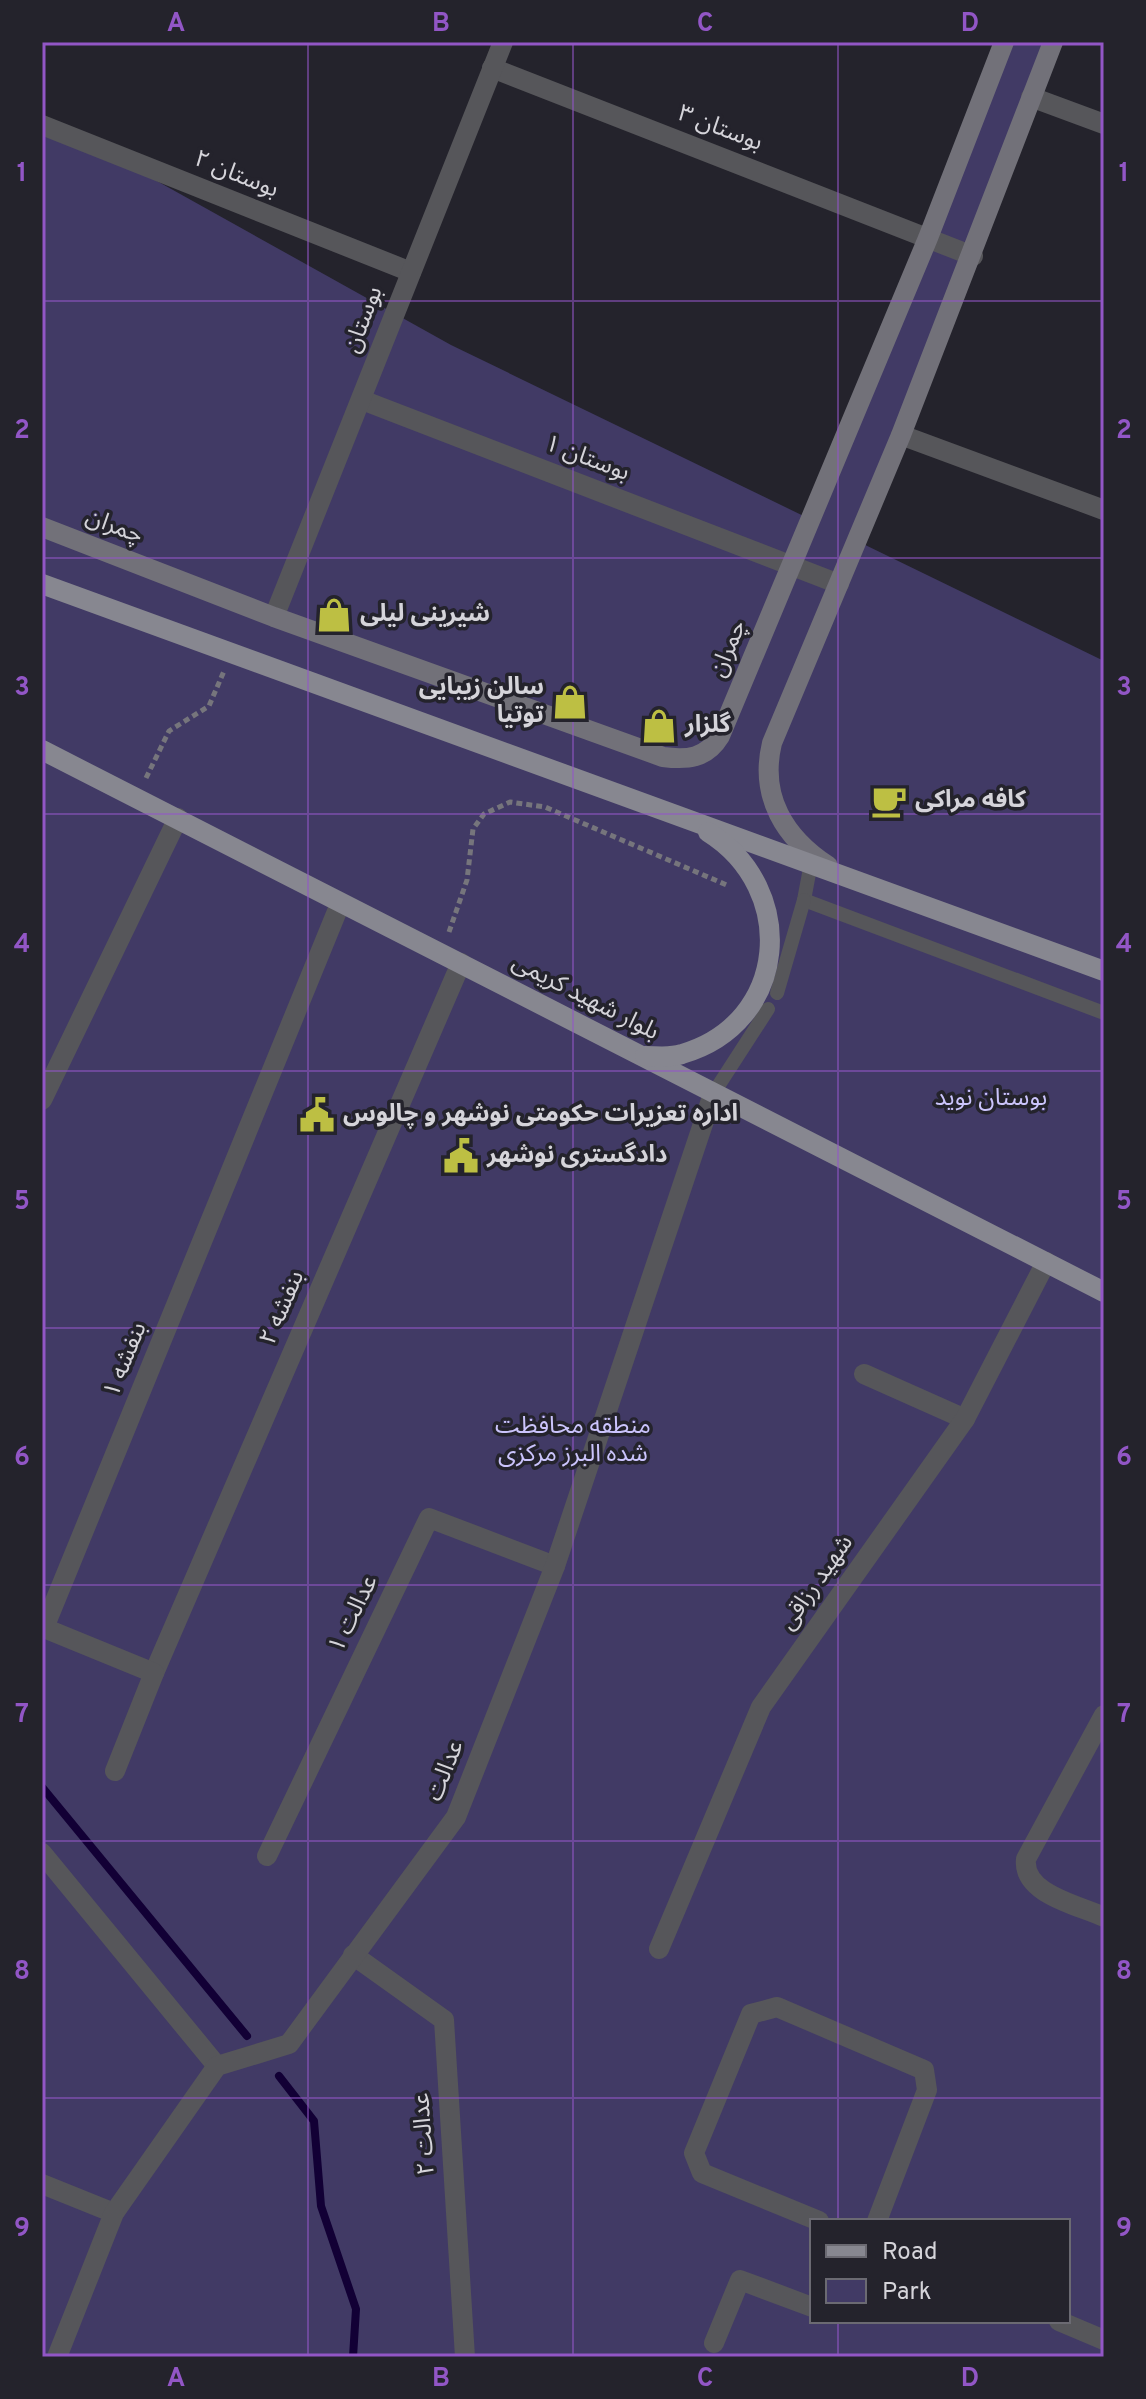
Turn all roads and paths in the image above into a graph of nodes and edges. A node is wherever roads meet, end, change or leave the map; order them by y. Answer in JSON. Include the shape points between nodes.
{"nodes":[{"id":1,"x":503,"y":42,"type":"edge"},
{"id":2,"x":1004,"y":42,"type":"edge"},
{"id":3,"x":1053,"y":42,"type":"edge"},
{"id":4,"x":492,"y":68,"type":"junction"},
{"id":5,"x":1031,"y":97,"type":"junction"},
{"id":6,"x":1104,"y":124,"type":"edge"},
{"id":7,"x":42,"y":125,"type":"edge"},
{"id":8,"x":928,"y":238,"type":"junction"},
{"id":9,"x":973,"y":256,"type":"junction"},
{"id":10,"x":411,"y":272,"type":"junction"},
{"id":11,"x":362,"y":400,"type":"junction"},
{"id":12,"x":901,"y":435,"type":"junction"},
{"id":13,"x":1104,"y":510,"type":"edge"},
{"id":14,"x":42,"y":527,"type":"edge"},
{"id":15,"x":793,"y":567,"type":"junction"},
{"id":16,"x":42,"y":584,"type":"edge"},
{"id":17,"x":839,"y":584,"type":"junction"},
{"id":18,"x":274,"y":617,"type":"junction"},
{"id":19,"x":230,"y":653,"type":"junction"},
{"id":20,"x":44,"y":755,"type":"edge"},
{"id":21,"x":137,"y":797,"type":"junction"},
{"id":22,"x":178,"y":818,"type":"junction"},
{"id":23,"x":686,"y":818,"type":"junction"},
{"id":24,"x":811,"y":863,"type":"junction"},
{"id":25,"x":838,"y":872,"type":"junction"},
{"id":26,"x":804,"y":900,"type":"junction"},
{"id":27,"x":767,"y":902,"type":"junction"},
{"id":28,"x":340,"y":904,"type":"junction"},
{"id":29,"x":441,"y":953,"type":"junction"},
{"id":30,"x":461,"y":963,"type":"junction"},
{"id":31,"x":1104,"y":971,"type":"edge"},
{"id":32,"x":777,"y":993,"type":"dead end"},
{"id":33,"x":768,"y":1009,"type":"dead end"},
{"id":34,"x":1104,"y":1013,"type":"edge"},
{"id":35,"x":641,"y":1056,"type":"junction"},
{"id":36,"x":713,"y":1094,"type":"junction"},
{"id":37,"x":42,"y":1100,"type":"edge"},
{"id":38,"x":1046,"y":1262,"type":"junction"},
{"id":39,"x":1104,"y":1292,"type":"edge"},
{"id":40,"x":864,"y":1374,"type":"dead end"},
{"id":41,"x":965,"y":1419,"type":"junction"},
{"id":42,"x":555,"y":1566,"type":"junction"},
{"id":43,"x":154,"y":1673,"type":"junction"},
{"id":44,"x":1104,"y":1715,"type":"edge"},
{"id":45,"x":115,"y":1771,"type":"dead end"},
{"id":46,"x":42,"y":1853,"type":"edge"},
{"id":47,"x":267,"y":1856,"type":"dead end"},
{"id":48,"x":1104,"y":1917,"type":"edge"},
{"id":49,"x":659,"y":1949,"type":"dead end"},
{"id":50,"x":353,"y":1955,"type":"junction"},
{"id":51,"x":217,"y":2066,"type":"junction"},
{"id":52,"x":42,"y":2184,"type":"edge"},
{"id":53,"x":114,"y":2213,"type":"junction"},
{"id":54,"x":814,"y":2219,"type":"edge"},
{"id":55,"x":878,"y":2219,"type":"edge"},
{"id":56,"x":810,"y":2306,"type":"edge"},
{"id":57,"x":1064,"y":2323,"type":"edge"},
{"id":58,"x":1104,"y":2340,"type":"edge"},
{"id":59,"x":714,"y":2343,"type":"dead end"},
{"id":60,"x":57,"y":2357,"type":"edge"},
{"id":61,"x":465,"y":2357,"type":"edge"}],
"edges":[{"from":1,"to":4,"type":"street","name":"بوستان"},
{"from":2,"to":8,"type":"street","name":"چمران"},
{"from":3,"to":5,"type":"street"},
{"from":4,"to":8,"type":"street","name":"بوستان ۳"},
{"from":4,"to":10,"type":"street","name":"بوستان"},
{"from":5,"to":6,"type":"street"},
{"from":5,"to":9,"type":"street"},
{"from":7,"to":10,"type":"street","name":"بوستان ۲"},
{"from":8,"to":9,"type":"street","name":"بوستان ۳"},
{"from":8,"to":15,"type":"street","name":"چمران"},
{"from":9,"to":12,"type":"street"},
{"from":10,"to":11,"type":"street","name":"بوستان"},
{"from":11,"to":15,"type":"street","name":"بوستان ۱"},
{"from":11,"to":18,"type":"street","name":"بوستان"},
{"from":12,"to":13,"type":"street"},
{"from":12,"to":17,"type":"street"},
{"from":14,"to":18,"type":"street","name":"چمران"},
{"from":15,"to":17,"type":"street","name":"بوستان ۱"},
{"from":15,"to":18,"type":"street","name":"چمران","via":[[720,736],[706,752],[689,758],[663,757]]},
{"from":16,"to":19,"type":"main road"},
{"from":17,"to":25,"type":"street","via":[[772,743],[768,768],[773,803],[792,838]]},
{"from":19,"to":21,"type":"path","via":[[209,706],[169,731]]},
{"from":19,"to":23,"type":"main road"},
{"from":20,"to":21,"type":"main road","name":"بلوار شهید کریمی"},
{"from":21,"to":22,"type":"main road","name":"بلوار شهید کریمی"},
{"from":22,"to":28,"type":"main road","name":"بلوار شهید کریمی"},
{"from":22,"to":37,"type":"street"},
{"from":23,"to":24,"type":"main road"},
{"from":23,"to":27,"type":"main road","via":[[721,840],[749,867]]},
{"from":24,"to":25,"type":"main road"},
{"from":24,"to":26,"type":"lane"},
{"from":25,"to":31,"type":"main road"},
{"from":26,"to":32,"type":"lane"},
{"from":26,"to":34,"type":"lane"},
{"from":27,"to":29,"type":"path","via":[[545,807],[510,802],[484,814],[473,829],[467,880]]},
{"from":27,"to":35,"type":"main road","via":[[772,941],[765,980],[745,1014],[716,1040],[680,1055]]},
{"from":28,"to":29,"type":"main road","name":"بلوار شهید کریمی"},
{"from":28,"to":43,"type":"street","name":"بنفشه ۱","via":[[44,1628]]},
{"from":29,"to":30,"type":"main road","name":"بلوار شهید کریمی"},
{"from":30,"to":35,"type":"main road","name":"بلوار شهید کریمی"},
{"from":30,"to":43,"type":"street","name":"بنفشه ۲"},
{"from":33,"to":36,"type":"lane"},
{"from":35,"to":36,"type":"main road","name":"بلوار شهید کریمی"},
{"from":36,"to":38,"type":"main road","name":"بلوار شهید کریمی"},
{"from":36,"to":42,"type":"street","name":"عدالت"},
{"from":38,"to":39,"type":"main road","name":"بلوار شهید کریمی"},
{"from":38,"to":41,"type":"street","name":"شهید رزاقی"},
{"from":40,"to":41,"type":"street"},
{"from":41,"to":49,"type":"street","name":"شهید رزاقی","via":[[761,1707]]},
{"from":42,"to":47,"type":"street","name":"عدالت ۱","via":[[429,1518]]},
{"from":42,"to":50,"type":"street","name":"عدالت","via":[[456,1817]]},
{"from":43,"to":45,"type":"street"},
{"from":44,"to":48,"type":"street","via":[[1025,1868],[1034,1885]]},
{"from":46,"to":51,"type":"street"},
{"from":50,"to":51,"type":"street","name":"عدالت","via":[[289,2044]]},
{"from":50,"to":61,"type":"street","name":"عدالت ۲","via":[[444,2020]]},
{"from":51,"to":53,"type":"street"},
{"from":52,"to":53,"type":"street"},
{"from":53,"to":60,"type":"street"},
{"from":54,"to":55,"type":"street","via":[[702,2173],[694,2153],[751,2014],[777,2007],[924,2070],[927,2090]]},
{"from":56,"to":59,"type":"street","via":[[740,2280]]},
{"from":57,"to":58,"type":"street"}]}
